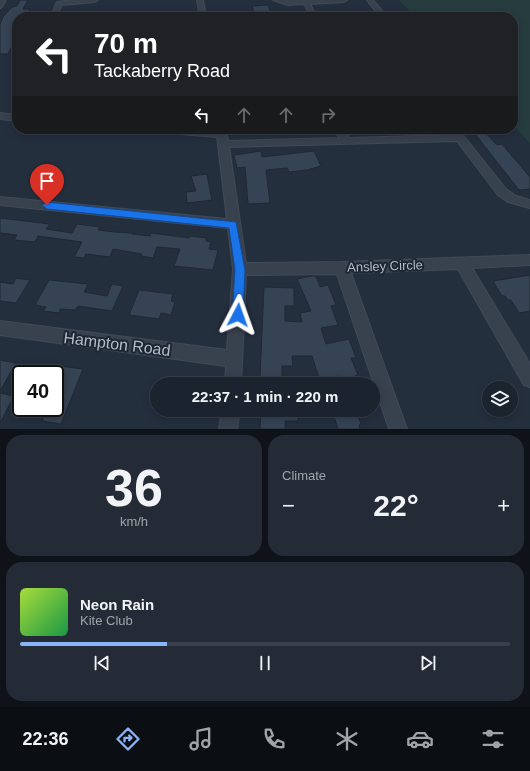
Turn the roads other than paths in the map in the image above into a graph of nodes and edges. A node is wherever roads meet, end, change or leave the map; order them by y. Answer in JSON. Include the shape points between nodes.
{"nodes":[{"id":1,"x":3,"y":0,"type":"edge"},
{"id":2,"x":95,"y":0,"type":"edge"},
{"id":3,"x":200,"y":0,"type":"edge"},
{"id":4,"x":276,"y":0,"type":"edge"},
{"id":5,"x":344,"y":0,"type":"edge"},
{"id":6,"x":370,"y":0,"type":"edge"},
{"id":7,"x":306,"y":2,"type":"junction"},
{"id":8,"x":0,"y":6,"type":"edge"},
{"id":9,"x":56,"y":11,"type":"dead end"},
{"id":10,"x":201,"y":12,"type":"edge"},
{"id":11,"x":311,"y":12,"type":"edge"},
{"id":12,"x":380,"y":12,"type":"edge"},
{"id":13,"x":0,"y":116,"type":"edge"},
{"id":14,"x":12,"y":117,"type":"edge"},
{"id":15,"x":203,"y":134,"type":"edge"},
{"id":16,"x":342,"y":134,"type":"edge"},
{"id":17,"x":457,"y":134,"type":"edge"},
{"id":18,"x":222,"y":136,"type":"edge"},
{"id":19,"x":461,"y":138,"type":"junction"},
{"id":20,"x":346,"y":141,"type":"junction"},
{"id":21,"x":0,"y":201,"type":"edge"},
{"id":22,"x":530,"y":204,"type":"edge"},
{"id":23,"x":233,"y":224,"type":"junction"},
{"id":24,"x":530,"y":260,"type":"edge"},
{"id":25,"x":462,"y":263,"type":"junction"},
{"id":26,"x":342,"y":268,"type":"junction"},
{"id":27,"x":240,"y":270,"type":"junction"},
{"id":28,"x":0,"y":328,"type":"edge"},
{"id":29,"x":235,"y":359,"type":"junction"},
{"id":30,"x":234,"y":377,"type":"edge"},
{"id":31,"x":530,"y":379,"type":"edge"},
{"id":32,"x":230,"y":417,"type":"edge"},
{"id":33,"x":228,"y":429,"type":"edge"},
{"id":34,"x":398,"y":429,"type":"edge"}],
"edges":[{"from":1,"to":8,"type":"street"},
{"from":2,"to":9,"type":"street","via":[[59,3]]},
{"from":3,"to":10,"type":"street"},
{"from":4,"to":7,"type":"street","via":[[288,3]]},
{"from":5,"to":7,"type":"street"},
{"from":6,"to":12,"type":"street"},
{"from":7,"to":11,"type":"street"},
{"from":13,"to":14,"type":"street"},
{"from":15,"to":18,"type":"street"},
{"from":16,"to":20,"type":"street"},
{"from":17,"to":19,"type":"street"},
{"from":18,"to":20,"type":"street"},
{"from":18,"to":23,"type":"street"},
{"from":19,"to":20,"type":"street"},
{"from":19,"to":22,"type":"street","via":[[502,192],[512,199]]},
{"from":21,"to":23,"type":"street"},
{"from":23,"to":27,"type":"street"},
{"from":24,"to":25,"type":"street","name":"Ansley Circle"},
{"from":25,"to":26,"type":"street","name":"Ansley Circle"},
{"from":25,"to":31,"type":"street"},
{"from":26,"to":27,"type":"street","name":"Ansley Circle"},
{"from":26,"to":34,"type":"street"},
{"from":27,"to":29,"type":"street"},
{"from":28,"to":29,"type":"street","name":"Hampton Road"},
{"from":29,"to":30,"type":"street"},
{"from":32,"to":33,"type":"street"}]}
